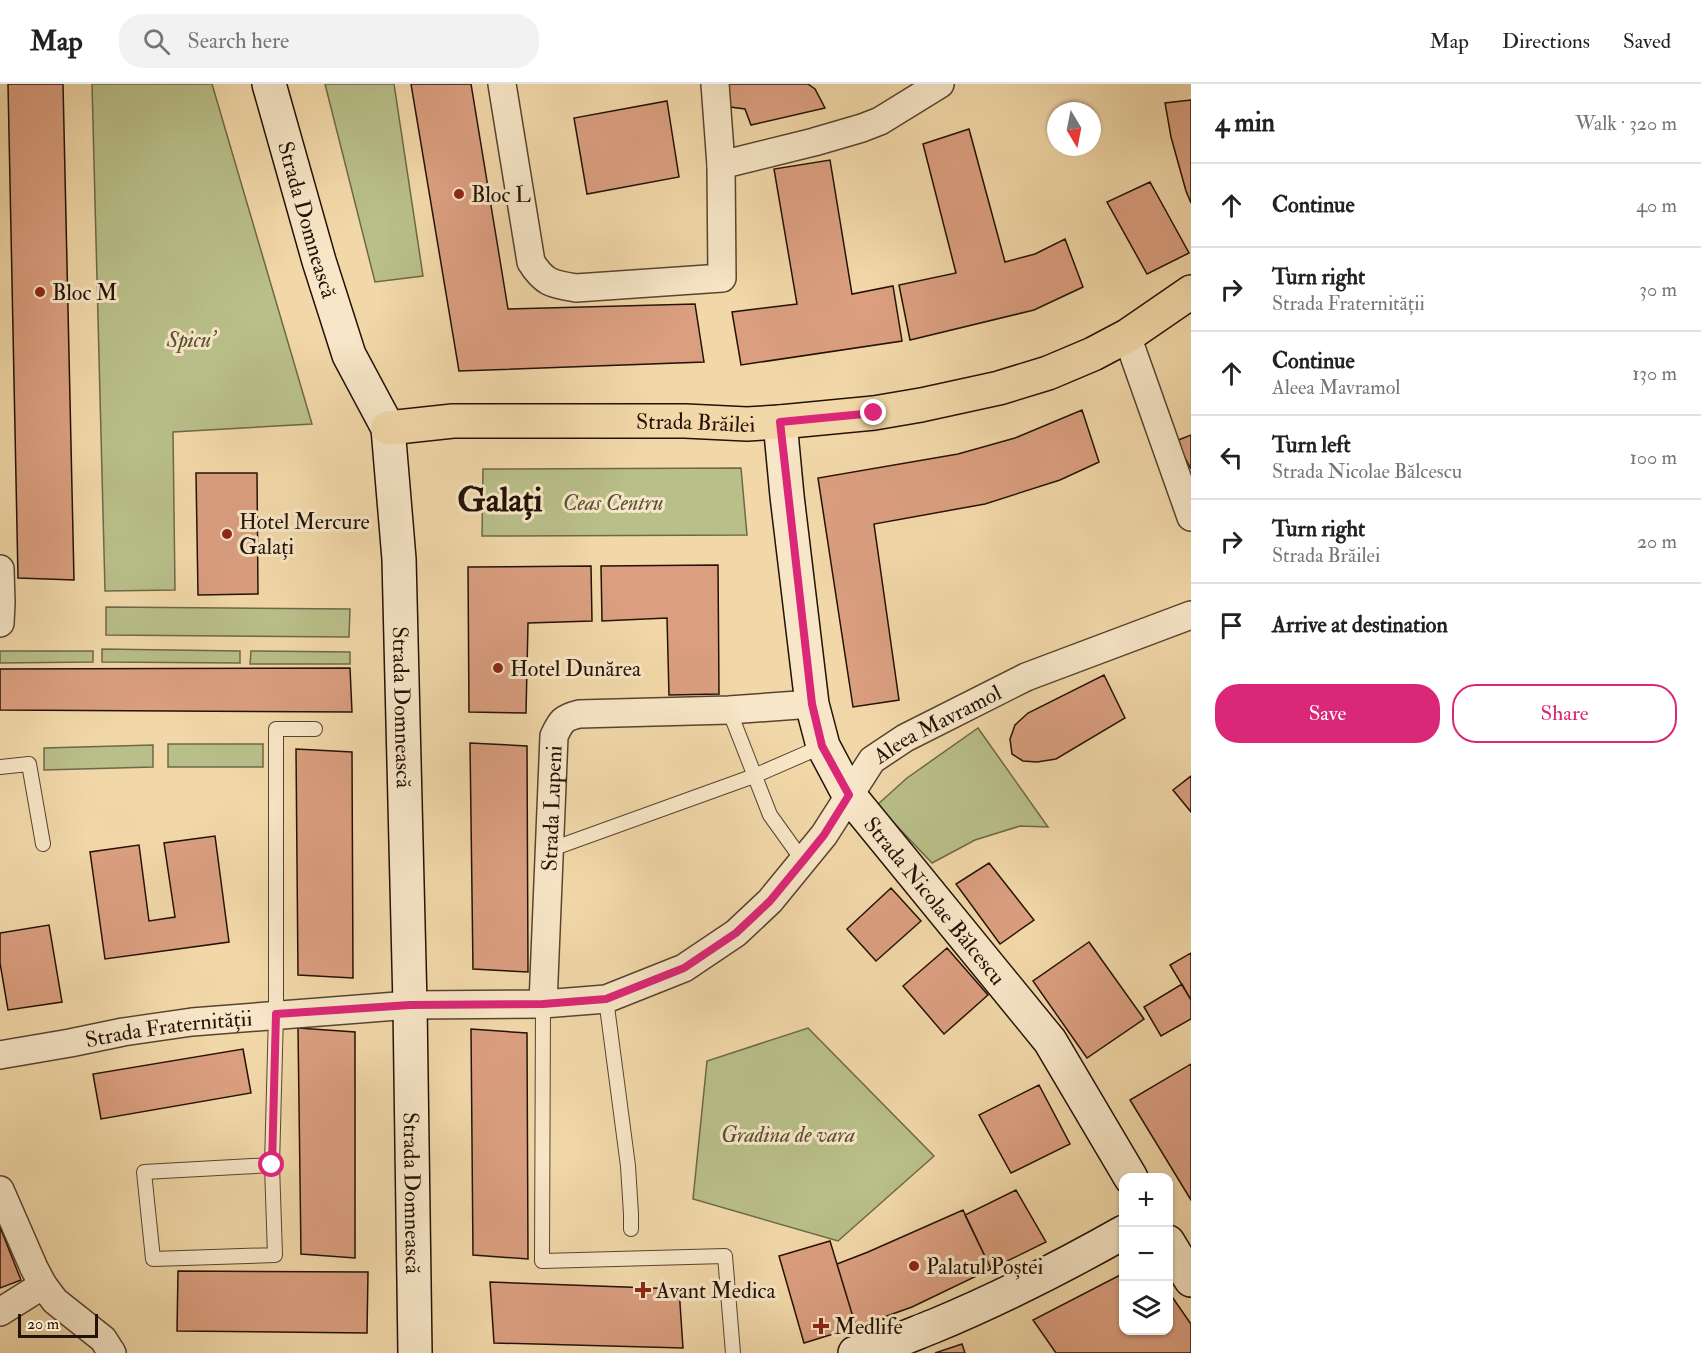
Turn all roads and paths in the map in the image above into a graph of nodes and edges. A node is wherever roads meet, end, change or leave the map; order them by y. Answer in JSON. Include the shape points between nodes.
{"nodes":[{"id":1,"x":269,"y":84,"type":"edge"},
{"id":2,"x":501,"y":84,"type":"edge"},
{"id":3,"x":715,"y":84,"type":"edge"},
{"id":4,"x":940,"y":84,"type":"edge"},
{"id":5,"x":721,"y":165,"type":"junction"},
{"id":6,"x":1191,"y":292,"type":"edge"},
{"id":7,"x":1127,"y":336,"type":"junction"},
{"id":8,"x":780,"y":422,"type":"junction"},
{"id":9,"x":388,"y":428,"type":"junction"},
{"id":10,"x":1191,"y":518,"type":"edge"},
{"id":11,"x":0,"y":569,"type":"edge"},
{"id":12,"x":1191,"y":615,"type":"edge"},
{"id":13,"x":0,"y":623,"type":"edge"},
{"id":14,"x":812,"y":704,"type":"junction"},
{"id":15,"x":729,"y":710,"type":"junction"},
{"id":16,"x":315,"y":729,"type":"dead end"},
{"id":17,"x":822,"y":746,"type":"junction"},
{"id":18,"x":0,"y":767,"type":"edge"},
{"id":19,"x":754,"y":776,"type":"junction"},
{"id":20,"x":849,"y":795,"type":"junction"},
{"id":21,"x":44,"y":844,"type":"dead end"},
{"id":22,"x":549,"y":850,"type":"junction"},
{"id":23,"x":803,"y":861,"type":"junction"},
{"id":24,"x":606,"y":999,"type":"junction"},
{"id":25,"x":543,"y":1004,"type":"junction"},
{"id":26,"x":410,"y":1005,"type":"junction"},
{"id":27,"x":276,"y":1014,"type":"junction"},
{"id":28,"x":0,"y":1055,"type":"edge"},
{"id":29,"x":272,"y":1165,"type":"junction"},
{"id":30,"x":1128,"y":1173,"type":"edge"},
{"id":31,"x":0,"y":1190,"type":"edge"},
{"id":32,"x":631,"y":1229,"type":"dead end"},
{"id":33,"x":1119,"y":1235,"type":"edge"},
{"id":34,"x":43,"y":1285,"type":"junction"},
{"id":35,"x":0,"y":1312,"type":"edge"},
{"id":36,"x":112,"y":1353,"type":"edge"},
{"id":37,"x":415,"y":1353,"type":"edge"},
{"id":38,"x":733,"y":1353,"type":"edge"},
{"id":39,"x":860,"y":1353,"type":"edge"}],
"edges":[{"from":1,"to":9,"type":"main road","name":"Strada Domnească","via":[[349,356]]},
{"from":2,"to":5,"type":"street","via":[[531,262],[539,275],[554,284],[599,288],[723,278]]},
{"from":3,"to":5,"type":"street"},
{"from":4,"to":5,"type":"street","via":[[862,128]]},
{"from":6,"to":7,"type":"main road","name":"Strada Brăilei"},
{"from":7,"to":8,"type":"main road","name":"Strada Brăilei","via":[[1048,373],[999,388],[874,413]]},
{"from":7,"to":10,"type":"street"},
{"from":8,"to":9,"type":"main road","name":"Strada Brăilei","via":[[453,422]]},
{"from":8,"to":14,"type":"main road","name":"Strada Nicolae Bălcescu"},
{"from":9,"to":26,"type":"main road","name":"Strada Domnească","via":[[399,559]]},
{"from":11,"to":13,"type":"street"},
{"from":12,"to":20,"type":"street","name":"Aleea Mavramol","via":[[1026,677],[905,738],[872,760]]},
{"from":14,"to":15,"type":"street","name":"Strada Lupeni"},
{"from":14,"to":17,"type":"main road","name":"Strada Nicolae Bălcescu"},
{"from":15,"to":19,"type":"lane"},
{"from":15,"to":22,"type":"street","name":"Strada Lupeni","via":[[600,712],[566,717],[554,736]]},
{"from":16,"to":27,"type":"lane","via":[[276,729]]},
{"from":17,"to":19,"type":"lane"},
{"from":17,"to":20,"type":"main road","name":"Strada Nicolae Bălcescu"},
{"from":18,"to":21,"type":"lane","via":[[29,764]]},
{"from":19,"to":22,"type":"lane"},
{"from":19,"to":23,"type":"lane","via":[[770,815]]},
{"from":20,"to":23,"type":"street","name":"Aleea Mavramol"},
{"from":20,"to":30,"type":"main road","name":"Strada Nicolae Bălcescu","via":[[1050,1041]]},
{"from":22,"to":25,"type":"street","name":"Strada Lupeni"},
{"from":23,"to":24,"type":"street","name":"Aleea Mavramol","via":[[770,901],[736,933],[684,968]]},
{"from":24,"to":25,"type":"street","name":"Aleea Mavramol"},
{"from":24,"to":32,"type":"lane","via":[[628,1166]]},
{"from":25,"to":26,"type":"street","name":"Aleea Mavramol"},
{"from":25,"to":38,"type":"lane","via":[[542,1262],[725,1256]]},
{"from":26,"to":27,"type":"street","name":"Strada Fraternității"},
{"from":26,"to":37,"type":"main road","name":"Strada Domnească"},
{"from":27,"to":28,"type":"street","name":"Strada Fraternității","via":[[123,1032]]},
{"from":27,"to":29,"type":"lane"},
{"from":29,"to":29,"type":"lane","via":[[275,1255],[153,1259],[144,1172]]},
{"from":31,"to":34,"type":"street"},
{"from":33,"to":39,"type":"main road","via":[[974,1310]]},
{"from":34,"to":35,"type":"street"},
{"from":34,"to":36,"type":"street","via":[[55,1301],[103,1339]]}]}
